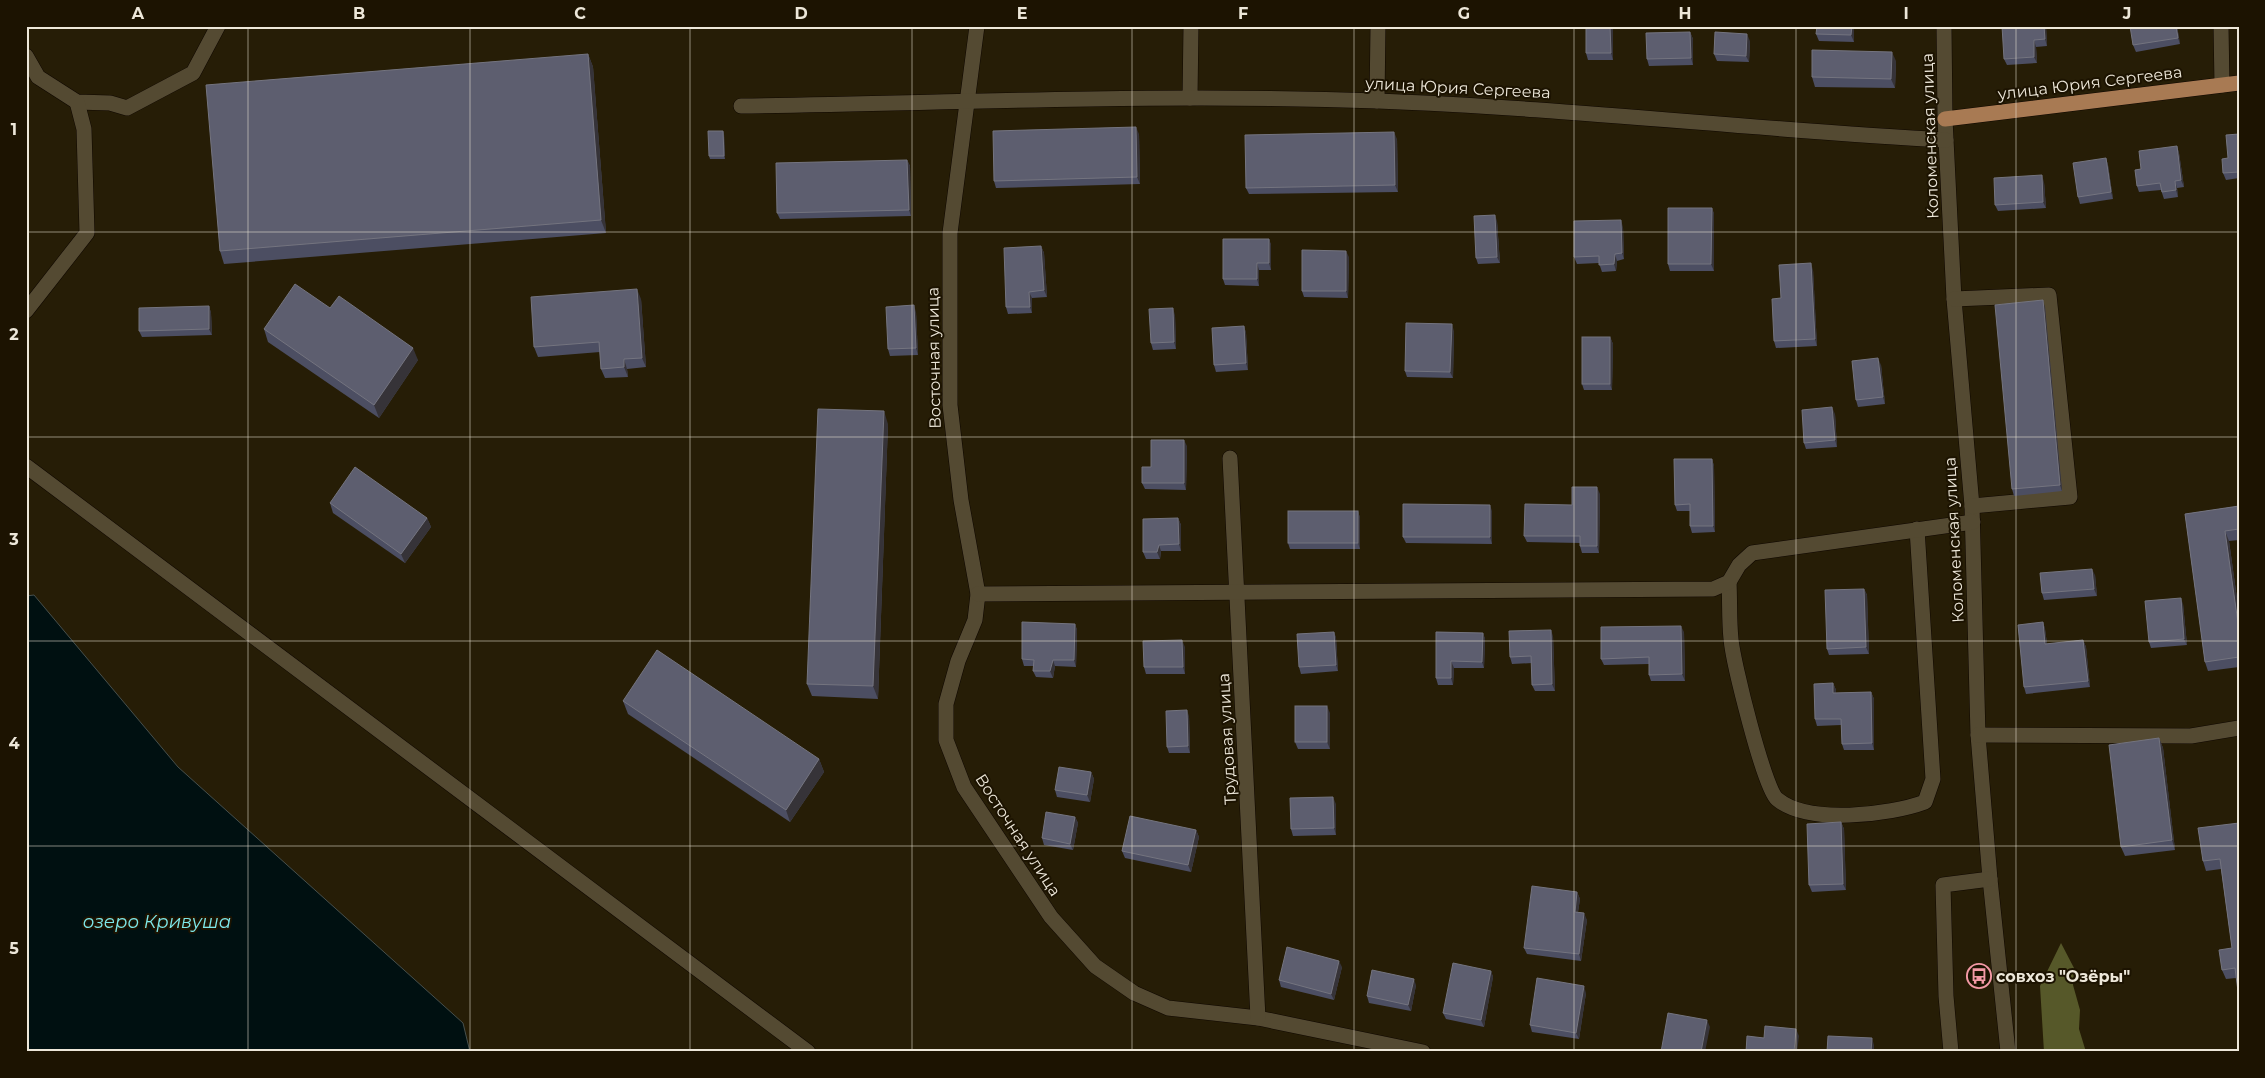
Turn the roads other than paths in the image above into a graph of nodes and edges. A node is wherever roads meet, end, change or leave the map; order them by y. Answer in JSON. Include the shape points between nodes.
{"nodes":[{"id":1,"x":218,"y":26,"type":"edge"},
{"id":2,"x":977,"y":26,"type":"edge"},
{"id":3,"x":1191,"y":26,"type":"edge"},
{"id":4,"x":1378,"y":26,"type":"edge"},
{"id":5,"x":1944,"y":26,"type":"edge"},
{"id":6,"x":2221,"y":26,"type":"edge"},
{"id":7,"x":26,"y":56,"type":"edge"},
{"id":8,"x":2239,"y":83,"type":"edge"},
{"id":9,"x":2222,"y":85,"type":"junction"},
{"id":10,"x":1190,"y":98,"type":"junction"},
{"id":11,"x":1376,"y":101,"type":"junction"},
{"id":12,"x":77,"y":102,"type":"junction"},
{"id":13,"x":967,"y":102,"type":"junction"},
{"id":14,"x":741,"y":106,"type":"dead end"},
{"id":15,"x":1945,"y":119,"type":"junction"},
{"id":16,"x":1946,"y":140,"type":"junction"},
{"id":17,"x":1954,"y":299,"type":"junction"},
{"id":18,"x":26,"y":311,"type":"edge"},
{"id":19,"x":1230,"y":458,"type":"dead end"},
{"id":20,"x":26,"y":466,"type":"edge"},
{"id":21,"x":1972,"y":506,"type":"junction"},
{"id":22,"x":1972,"y":522,"type":"junction"},
{"id":23,"x":1917,"y":529,"type":"junction"},
{"id":24,"x":1729,"y":582,"type":"junction"},
{"id":25,"x":978,"y":594,"type":"junction"},
{"id":26,"x":1238,"y":594,"type":"junction"},
{"id":27,"x":2239,"y":728,"type":"edge"},
{"id":28,"x":1978,"y":735,"type":"junction"},
{"id":29,"x":1990,"y":879,"type":"junction"},
{"id":30,"x":1258,"y":1018,"type":"junction"},
{"id":31,"x":808,"y":1052,"type":"edge"},
{"id":32,"x":1423,"y":1052,"type":"edge"},
{"id":33,"x":1951,"y":1052,"type":"edge"},
{"id":34,"x":2008,"y":1052,"type":"edge"}],
"edges":[{"from":1,"to":12,"type":"street","via":[[193,73],[127,108],[110,103]]},
{"from":2,"to":13,"type":"street","name":"Восточная улица"},
{"from":3,"to":10,"type":"street"},
{"from":4,"to":11,"type":"street"},
{"from":5,"to":15,"type":"street","name":"Коломенская улица"},
{"from":6,"to":9,"type":"street"},
{"from":7,"to":12,"type":"street","via":[[38,77]]},
{"from":8,"to":9,"type":"main road","name":"улица Юрия Сергеева"},
{"from":9,"to":15,"type":"main road","name":"улица Юрия Сергеева"},
{"from":10,"to":11,"type":"street","name":"улица Юрия Сергеева"},
{"from":10,"to":13,"type":"street","name":"улица Юрия Сергеева"},
{"from":11,"to":16,"type":"street","name":"улица Юрия Сергеева","via":[[1582,112]]},
{"from":12,"to":18,"type":"street","via":[[84,129],[87,232]]},
{"from":13,"to":14,"type":"street","name":"улица Юрия Сергеева"},
{"from":13,"to":25,"type":"street","name":"Восточная улица","via":[[950,233],[950,405],[961,500]]},
{"from":15,"to":16,"type":"street","name":"Коломенская улица"},
{"from":16,"to":17,"type":"street","name":"Коломенская улица"},
{"from":17,"to":21,"type":"street","name":"Коломенская улица"},
{"from":17,"to":21,"type":"street","via":[[2049,295],[2070,497]]},
{"from":19,"to":26,"type":"street","name":"Трудовая улица"},
{"from":20,"to":31,"type":"street"},
{"from":21,"to":22,"type":"street","name":"Коломенская улица"},
{"from":22,"to":23,"type":"street"},
{"from":22,"to":28,"type":"street","name":"Коломенская улица"},
{"from":23,"to":24,"type":"street","via":[[1752,553],[1739,565]]},
{"from":23,"to":24,"type":"street","via":[[1933,779],[1925,802],[1907,809],[1829,816],[1805,813],[1777,799],[1767,780],[1746,712],[1731,641]]},
{"from":24,"to":26,"type":"street","via":[[1712,589]]},
{"from":25,"to":26,"type":"street"},
{"from":25,"to":30,"type":"street","name":"Восточная улица","via":[[975,620],[958,661],[946,704],[946,740],[964,787],[1051,917],[1095,966],[1134,993],[1168,1008]]},
{"from":26,"to":30,"type":"street","name":"Трудовая улица"},
{"from":27,"to":28,"type":"street","via":[[2191,736]]},
{"from":28,"to":29,"type":"street","name":"Коломенская улица"},
{"from":29,"to":33,"type":"street","via":[[1943,885]]},
{"from":29,"to":34,"type":"street","name":"Коломенская улица"},
{"from":30,"to":32,"type":"street","name":"Восточная улица"}]}
